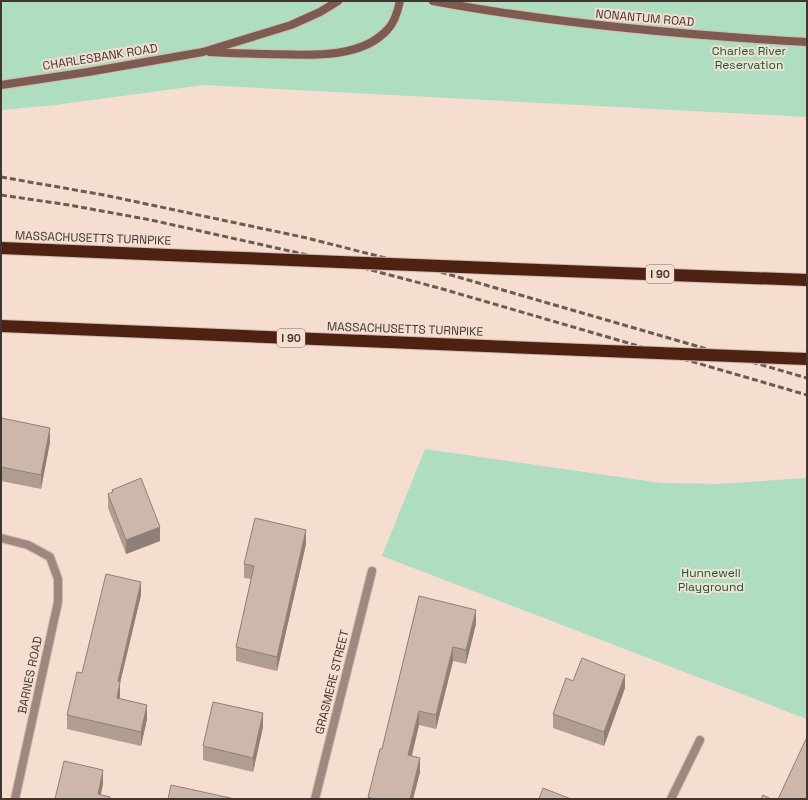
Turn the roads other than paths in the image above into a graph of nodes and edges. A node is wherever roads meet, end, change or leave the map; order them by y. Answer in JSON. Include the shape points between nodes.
{"nodes":[{"id":1,"x":338,"y":1,"type":"edge"},
{"id":2,"x":400,"y":1,"type":"edge"},
{"id":3,"x":433,"y":1,"type":"edge"},
{"id":4,"x":807,"y":42,"type":"edge"},
{"id":5,"x":203,"y":52,"type":"junction"},
{"id":6,"x":1,"y":84,"type":"edge"},
{"id":7,"x":1,"y":248,"type":"edge"},
{"id":8,"x":807,"y":280,"type":"edge"},
{"id":9,"x":1,"y":326,"type":"edge"},
{"id":10,"x":807,"y":359,"type":"edge"},
{"id":11,"x":1,"y":538,"type":"edge"},
{"id":12,"x":372,"y":571,"type":"dead end"},
{"id":13,"x":700,"y":740,"type":"dead end"},
{"id":14,"x":15,"y":799,"type":"edge"},
{"id":15,"x":315,"y":799,"type":"edge"},
{"id":16,"x":671,"y":799,"type":"edge"}],
"edges":[{"from":1,"to":5,"type":"street","name":"CHARLESBANK ROAD","via":[[291,25]]},
{"from":2,"to":5,"type":"street","name":"CHARLESBANK ROAD","via":[[389,29],[374,41],[356,49],[310,56]]},
{"from":3,"to":4,"type":"street","name":"NONANTUM ROAD","via":[[512,15],[634,30]]},
{"from":5,"to":6,"type":"street","name":"CHARLESBANK ROAD"},
{"from":7,"to":8,"type":"highway","name":"MASSACHUSETTS TURNPIKE","number":"I 90","bridge":true},
{"from":9,"to":10,"type":"highway","name":"MASSACHUSETTS TURNPIKE","number":"I 90","bridge":true},
{"from":11,"to":14,"type":"street","name":"BARNES ROAD","via":[[28,545],[50,557],[58,579],[58,602]]},
{"from":12,"to":15,"type":"street","name":"GRASMERE STREET"},
{"from":13,"to":16,"type":"street"}]}
